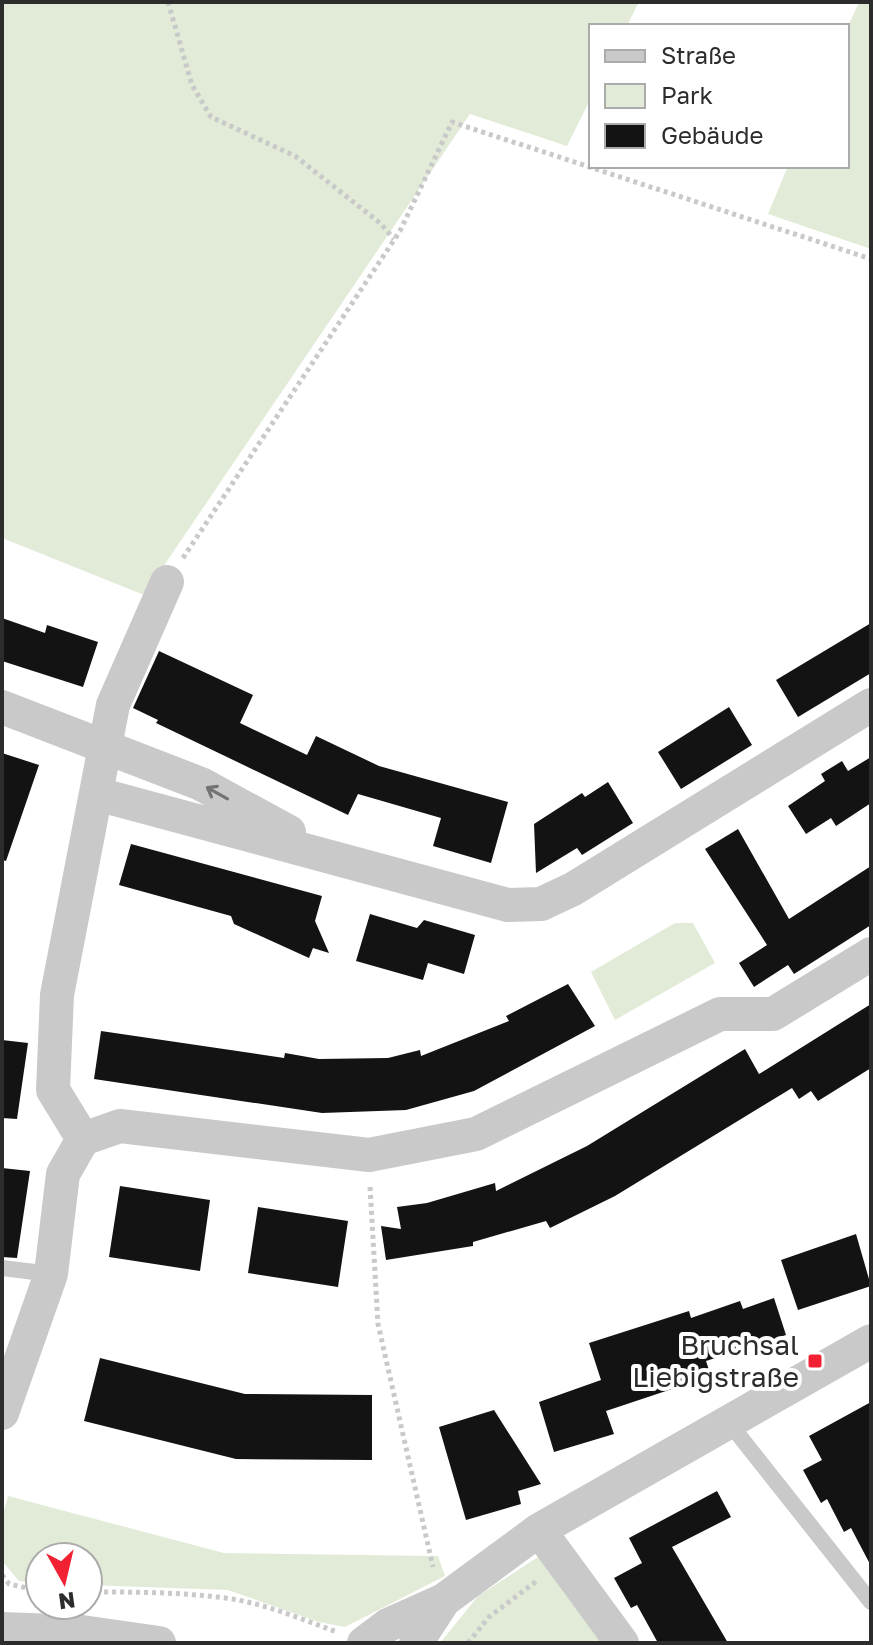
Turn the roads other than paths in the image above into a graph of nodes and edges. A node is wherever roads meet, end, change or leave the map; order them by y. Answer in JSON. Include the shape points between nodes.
{"nodes":[{"id":1,"x":167,"y":582,"type":"road end"},
{"id":2,"x":871,"y":705,"type":"edge"},
{"id":3,"x":2,"y":707,"type":"edge"},
{"id":4,"x":106,"y":745,"type":"junction"},
{"id":5,"x":97,"y":794,"type":"junction"},
{"id":6,"x":334,"y":858,"type":"junction"},
{"id":7,"x":871,"y":954,"type":"edge"},
{"id":8,"x":83,"y":1139,"type":"junction"},
{"id":9,"x":2,"y":1268,"type":"edge"},
{"id":10,"x":51,"y":1274,"type":"junction"},
{"id":11,"x":871,"y":1341,"type":"edge"},
{"id":12,"x":2,"y":1413,"type":"edge"},
{"id":13,"x":730,"y":1424,"type":"junction"},
{"id":14,"x":539,"y":1530,"type":"junction"},
{"id":15,"x":439,"y":1586,"type":"junction"},
{"id":16,"x":871,"y":1602,"type":"edge"},
{"id":17,"x":2,"y":1629,"type":"edge"},
{"id":18,"x":354,"y":1639,"type":"edge"},
{"id":19,"x":159,"y":1643,"type":"edge"},
{"id":20,"x":416,"y":1643,"type":"edge"},
{"id":21,"x":622,"y":1643,"type":"edge"}],
"edges":[{"from":1,"to":4,"type":"street","via":[[113,705]]},
{"from":2,"to":6,"type":"street","via":[[541,904],[508,905]]},
{"from":3,"to":4,"type":"street"},
{"from":4,"to":5,"type":"street"},
{"from":6,"to":4,"type":"street","one_way":true,"via":[[201,784]]},
{"from":5,"to":6,"type":"street"},
{"from":5,"to":8,"type":"street","via":[[57,995],[53,1090]]},
{"from":7,"to":8,"type":"street","via":[[773,1014],[720,1014],[476,1134],[369,1155],[120,1126]]},
{"from":8,"to":10,"type":"street","via":[[63,1174]]},
{"from":9,"to":10,"type":"lane"},
{"from":10,"to":12,"type":"street"},
{"from":11,"to":13,"type":"street"},
{"from":13,"to":14,"type":"street"},
{"from":13,"to":16,"type":"lane"},
{"from":14,"to":15,"type":"street"},
{"from":14,"to":21,"type":"street"},
{"from":15,"to":18,"type":"street","via":[[388,1625]]},
{"from":15,"to":20,"type":"street"},
{"from":17,"to":19,"type":"street","via":[[82,1632]]}]}
